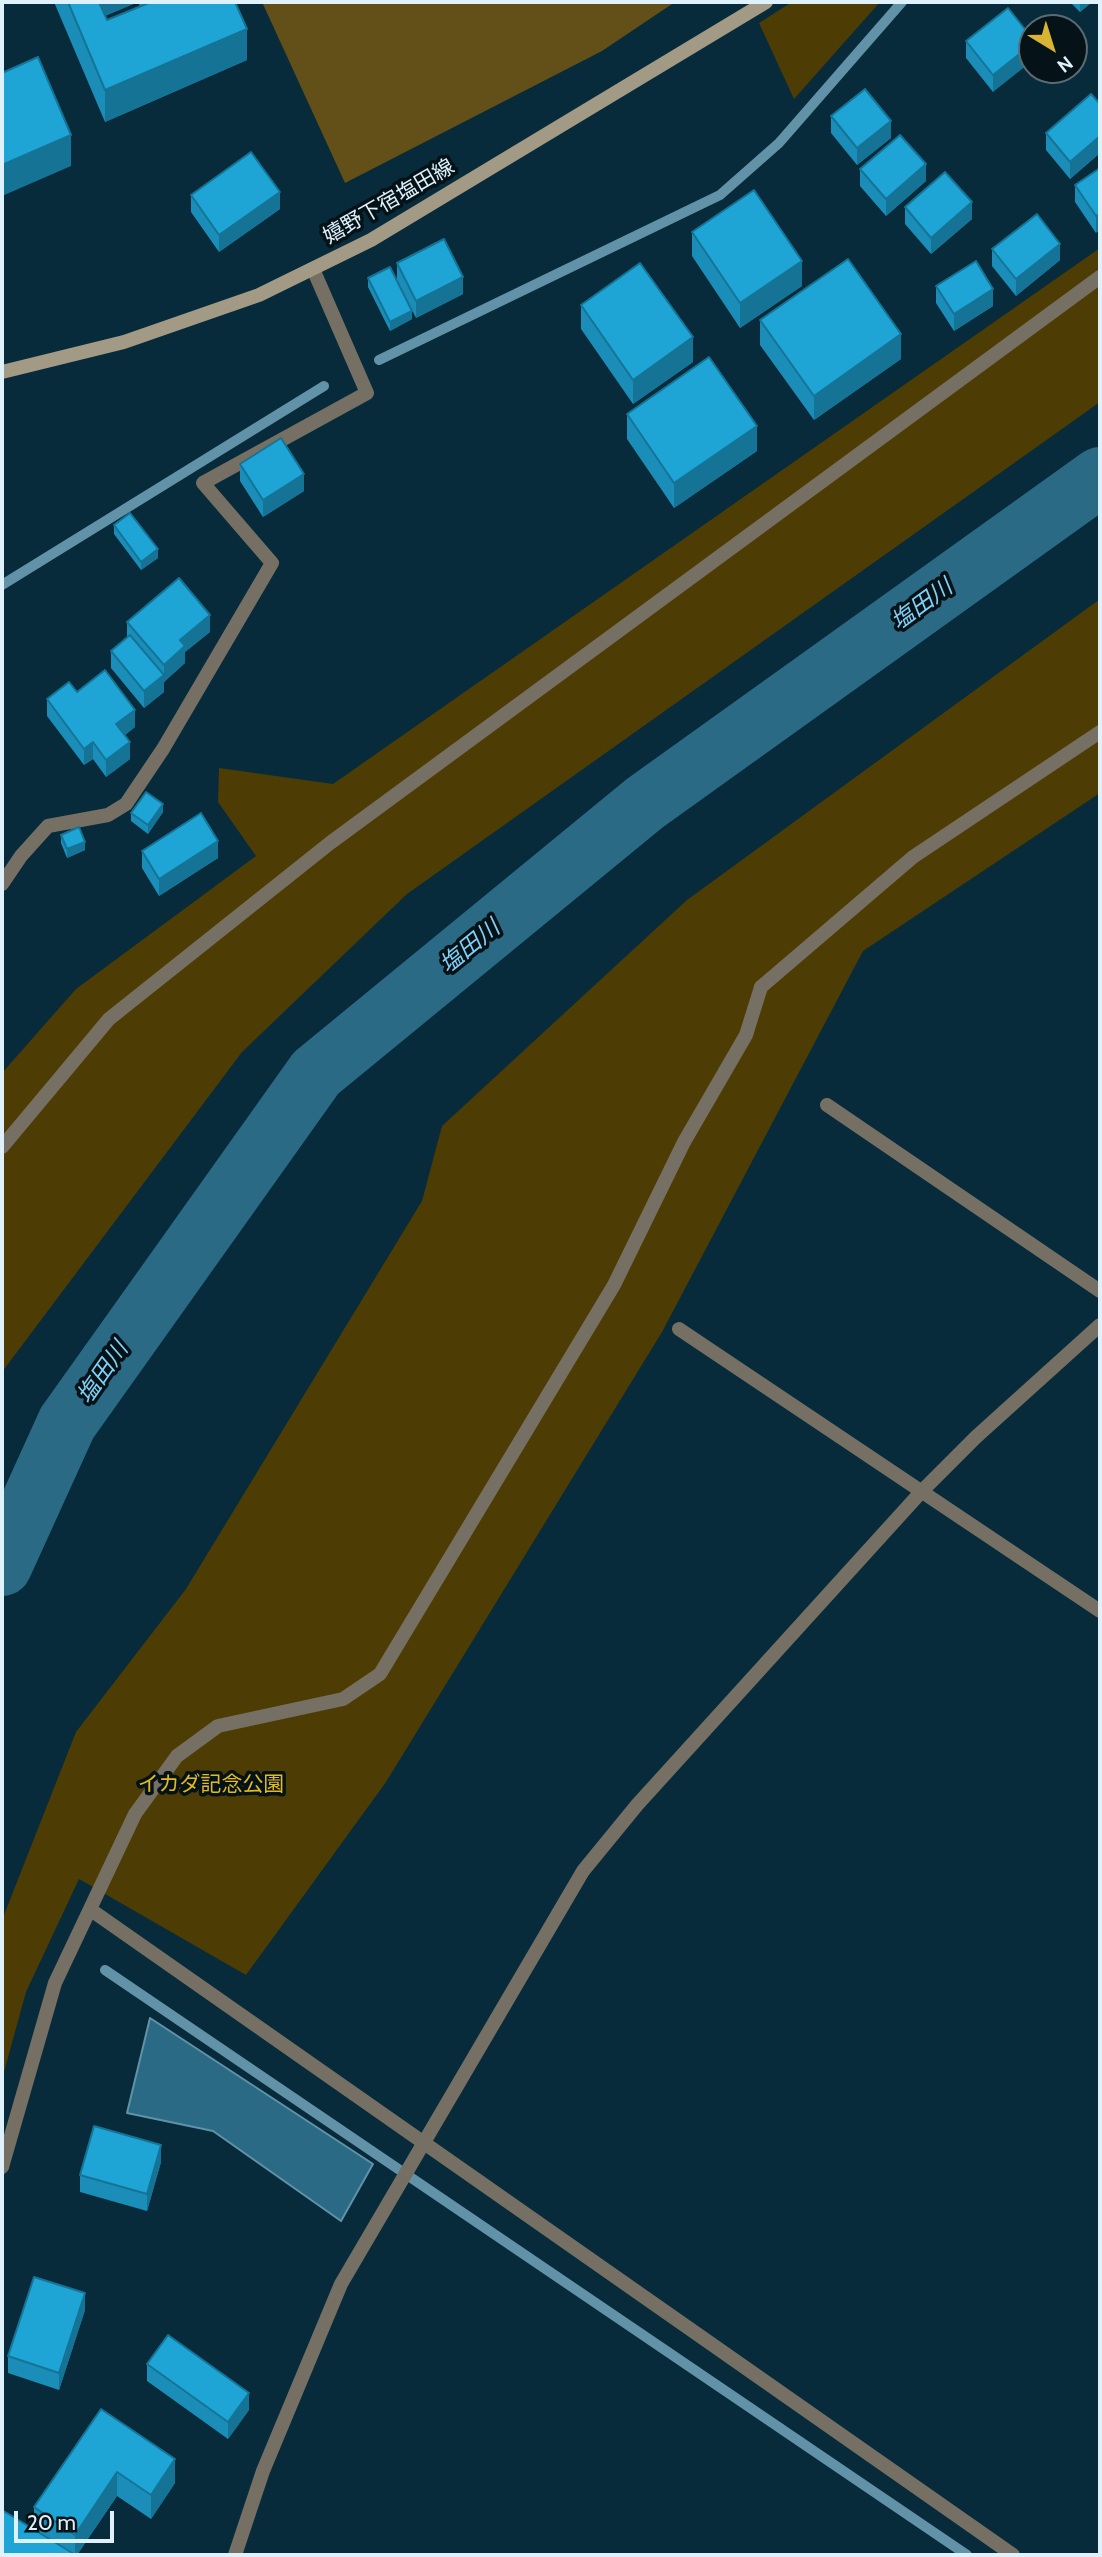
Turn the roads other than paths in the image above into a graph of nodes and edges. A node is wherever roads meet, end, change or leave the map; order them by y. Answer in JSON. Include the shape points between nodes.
{"nodes":[{"id":1,"x":766,"y":2,"type":"edge"},
{"id":2,"x":313,"y":269,"type":"junction"},
{"id":3,"x":1100,"y":276,"type":"edge"},
{"id":4,"x":2,"y":372,"type":"edge"},
{"id":5,"x":1100,"y":732,"type":"edge"},
{"id":6,"x":2,"y":884,"type":"edge"},
{"id":7,"x":827,"y":1105,"type":"dead end"},
{"id":8,"x":2,"y":1147,"type":"edge"},
{"id":9,"x":1100,"y":1291,"type":"edge"},
{"id":10,"x":1100,"y":1325,"type":"edge"},
{"id":11,"x":679,"y":1329,"type":"dead end"},
{"id":12,"x":922,"y":1491,"type":"junction"},
{"id":13,"x":1100,"y":1611,"type":"edge"},
{"id":14,"x":91,"y":1910,"type":"junction"},
{"id":15,"x":422,"y":2141,"type":"junction"},
{"id":16,"x":2,"y":2167,"type":"edge"},
{"id":17,"x":235,"y":2555,"type":"edge"},
{"id":18,"x":1013,"y":2555,"type":"edge"}],
"edges":[{"from":1,"to":2,"type":"main road","name":"嬉野下宿塩田線","via":[[371,240]]},
{"from":2,"to":4,"type":"main road","name":"嬉野下宿塩田線","via":[[260,295],[124,342]]},
{"from":2,"to":6,"type":"street","via":[[367,393],[203,483],[272,563],[126,804],[108,815],[48,826]]},
{"from":3,"to":8,"type":"street","via":[[330,843],[109,1019]]},
{"from":5,"to":14,"type":"street","via":[[913,857],[761,987],[746,1035],[684,1142],[614,1284],[380,1674],[343,1699],[218,1726],[177,1756],[135,1814]]},
{"from":7,"to":9,"type":"street"},
{"from":10,"to":12,"type":"street"},
{"from":11,"to":12,"type":"street"},
{"from":12,"to":13,"type":"street"},
{"from":12,"to":15,"type":"street","via":[[637,1805],[583,1871]]},
{"from":14,"to":15,"type":"street"},
{"from":14,"to":16,"type":"street","via":[[55,1983]]},
{"from":15,"to":17,"type":"street","via":[[341,2284],[263,2471]]},
{"from":15,"to":18,"type":"street"}]}
